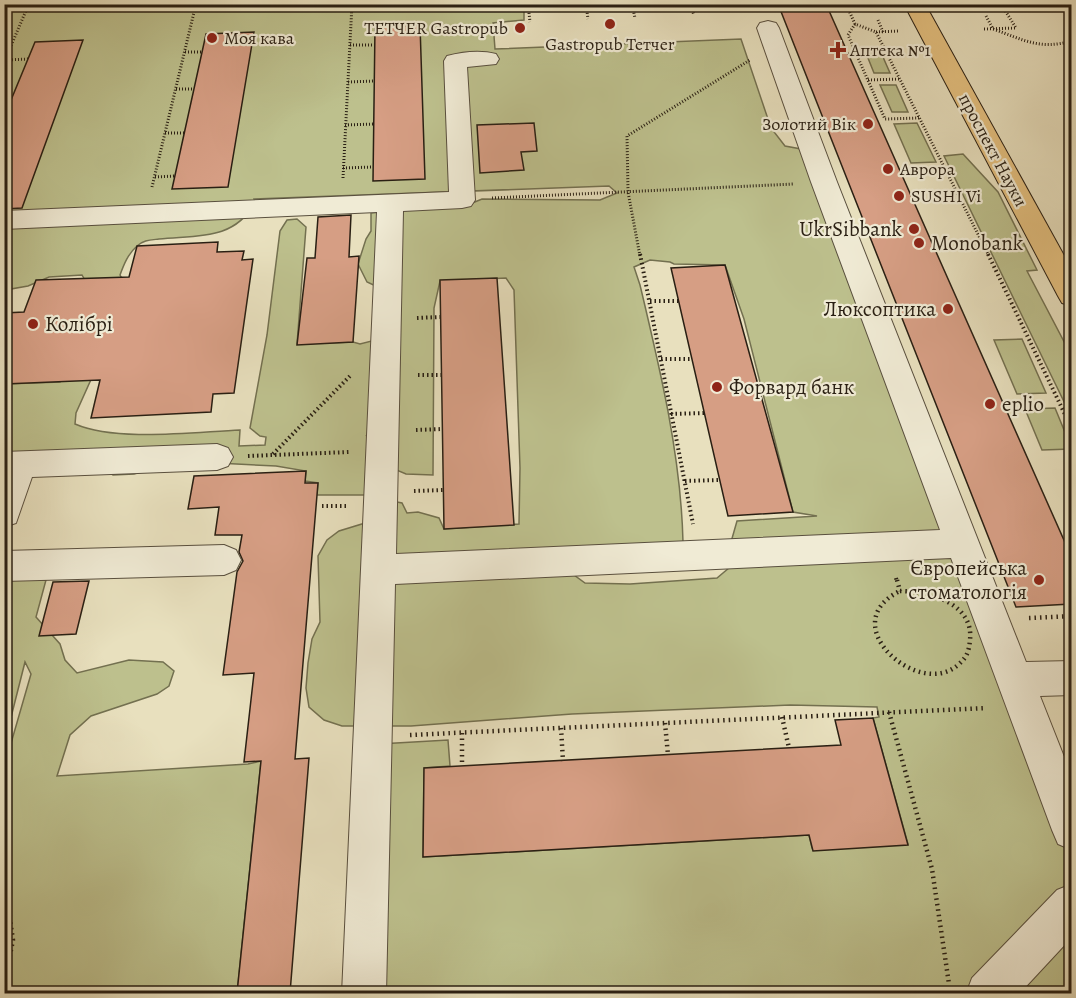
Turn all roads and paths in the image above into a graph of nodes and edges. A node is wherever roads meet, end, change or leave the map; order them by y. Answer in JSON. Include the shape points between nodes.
{"nodes":[{"id":1,"x":91,"y":4,"type":"edge"},
{"id":2,"x":196,"y":4,"type":"edge"},
{"id":3,"x":352,"y":4,"type":"edge"},
{"id":4,"x":528,"y":4,"type":"edge"},
{"id":5,"x":586,"y":4,"type":"edge"},
{"id":6,"x":632,"y":4,"type":"edge"},
{"id":7,"x":690,"y":4,"type":"edge"},
{"id":8,"x":846,"y":4,"type":"edge"},
{"id":9,"x":914,"y":4,"type":"edge"},
{"id":10,"x":1001,"y":4,"type":"edge"},
{"id":11,"x":1068,"y":4,"type":"edge"},
{"id":12,"x":28,"y":6,"type":"junction"},
{"id":13,"x":4,"y":7,"type":"edge"},
{"id":14,"x":1071,"y":10,"type":"edge"},
{"id":15,"x":694,"y":15,"type":"dead end"},
{"id":16,"x":986,"y":16,"type":"dead end"},
{"id":17,"x":635,"y":18,"type":"dead end"},
{"id":18,"x":588,"y":19,"type":"dead end"},
{"id":19,"x":878,"y":20,"type":"dead end"},
{"id":20,"x":530,"y":22,"type":"dead end"},
{"id":21,"x":855,"y":24,"type":"junction"},
{"id":22,"x":766,"y":26,"type":"joint"},
{"id":23,"x":984,"y":29,"type":"dead end"},
{"id":24,"x":993,"y":29,"type":"junction"},
{"id":25,"x":906,"y":31,"type":"dead end"},
{"id":26,"x":876,"y":32,"type":"junction"},
{"id":27,"x":883,"y":32,"type":"junction"},
{"id":28,"x":1071,"y":41,"type":"edge"},
{"id":29,"x":350,"y":45,"type":"junction"},
{"id":30,"x":375,"y":45,"type":"dead end"},
{"id":31,"x":185,"y":52,"type":"junction"},
{"id":32,"x":202,"y":52,"type":"dead end"},
{"id":33,"x":488,"y":58,"type":"dead end"},
{"id":34,"x":28,"y":59,"type":"dead end"},
{"id":35,"x":5,"y":61,"type":"edge"},
{"id":36,"x":900,"y":79,"type":"junction"},
{"id":37,"x":868,"y":80,"type":"junction"},
{"id":38,"x":374,"y":81,"type":"dead end"},
{"id":39,"x":348,"y":82,"type":"junction"},
{"id":40,"x":194,"y":89,"type":"dead end"},
{"id":41,"x":176,"y":90,"type":"junction"},
{"id":42,"x":4,"y":96,"type":"edge"},
{"id":43,"x":13,"y":96,"type":"dead end"},
{"id":44,"x":919,"y":118,"type":"junction"},
{"id":45,"x":345,"y":124,"type":"junction"},
{"id":46,"x":374,"y":124,"type":"dead end"},
{"id":47,"x":165,"y":133,"type":"junction"},
{"id":48,"x":184,"y":133,"type":"dead end"},
{"id":49,"x":373,"y":166,"type":"dead end"},
{"id":50,"x":343,"y":168,"type":"junction"},
{"id":51,"x":175,"y":176,"type":"dead end"},
{"id":52,"x":155,"y":177,"type":"junction"},
{"id":53,"x":824,"y":182,"type":"junction"},
{"id":54,"x":628,"y":192,"type":"junction"},
{"id":55,"x":462,"y":200,"type":"junction"},
{"id":56,"x":390,"y":204,"type":"junction"},
{"id":57,"x":341,"y":206,"type":"junction"},
{"id":58,"x":146,"y":214,"type":"junction"},
{"id":59,"x":4,"y":220,"type":"edge"},
{"id":60,"x":1071,"y":296,"type":"edge"},
{"id":61,"x":679,"y":301,"type":"dead end"},
{"id":62,"x":649,"y":302,"type":"junction"},
{"id":63,"x":386,"y":340,"type":"junction"},
{"id":64,"x":692,"y":358,"type":"dead end"},
{"id":65,"x":661,"y":359,"type":"junction"},
{"id":66,"x":705,"y":413,"type":"dead end"},
{"id":67,"x":671,"y":414,"type":"junction"},
{"id":68,"x":1071,"y":429,"type":"edge"},
{"id":69,"x":382,"y":451,"type":"junction"},
{"id":70,"x":273,"y":455,"type":"junction"},
{"id":71,"x":217,"y":457,"type":"joint"},
{"id":72,"x":12,"y":464,"type":"edge"},
{"id":73,"x":720,"y":480,"type":"dead end"},
{"id":74,"x":685,"y":481,"type":"junction"},
{"id":75,"x":4,"y":513,"type":"edge"},
{"id":76,"x":963,"y":543,"type":"junction"},
{"id":77,"x":699,"y":557,"type":"junction"},
{"id":78,"x":225,"y":560,"type":"dead end"},
{"id":79,"x":4,"y":566,"type":"edge"},
{"id":80,"x":377,"y":570,"type":"junction"},
{"id":81,"x":897,"y":578,"type":"dead end"},
{"id":82,"x":900,"y":591,"type":"junction"},
{"id":83,"x":1071,"y":616,"type":"edge"},
{"id":84,"x":992,"y":619,"type":"junction"},
{"id":85,"x":1071,"y":678,"type":"edge"},
{"id":86,"x":1020,"y":693,"type":"junction"},
{"id":87,"x":889,"y":712,"type":"junction"},
{"id":88,"x":782,"y":717,"type":"junction"},
{"id":89,"x":665,"y":723,"type":"junction"},
{"id":90,"x":561,"y":728,"type":"junction"},
{"id":91,"x":462,"y":733,"type":"junction"},
{"id":92,"x":373,"y":737,"type":"junction"},
{"id":93,"x":789,"y":748,"type":"dead end"},
{"id":94,"x":668,"y":755,"type":"dead end"},
{"id":95,"x":563,"y":761,"type":"dead end"},
{"id":96,"x":462,"y":766,"type":"dead end"},
{"id":97,"x":1071,"y":830,"type":"edge"},
{"id":98,"x":4,"y":879,"type":"edge"},
{"id":99,"x":1071,"y":905,"type":"edge"},
{"id":100,"x":4,"y":985,"type":"edge"},
{"id":101,"x":364,"y":993,"type":"edge"},
{"id":102,"x":950,"y":993,"type":"edge"},
{"id":103,"x":988,"y":993,"type":"edge"}],
"edges":[{"from":1,"to":12,"type":"path"},
{"from":2,"to":31,"type":"path"},
{"from":3,"to":29,"type":"path"},
{"from":4,"to":20,"type":"path"},
{"from":5,"to":18,"type":"path"},
{"from":6,"to":17,"type":"path"},
{"from":7,"to":15,"type":"path"},
{"from":8,"to":21,"type":"path"},
{"from":9,"to":60,"type":"main road","name":"проспект Науки"},
{"from":10,"to":24,"type":"path","via":[[1016,28]]},
{"from":11,"to":14,"type":"path"},
{"from":12,"to":13,"type":"path"},
{"from":12,"to":35,"type":"path"},
{"from":16,"to":24,"type":"path"},
{"from":19,"to":27,"type":"path"},
{"from":21,"to":26,"type":"path"},
{"from":21,"to":37,"type":"path","via":[[848,35]]},
{"from":22,"to":53,"type":"lane"},
{"from":22,"to":54,"type":"path","via":[[627,136]]},
{"from":23,"to":24,"type":"path"},
{"from":24,"to":28,"type":"path","via":[[1038,45]]},
{"from":25,"to":27,"type":"path"},
{"from":26,"to":27,"type":"path"},
{"from":26,"to":36,"type":"path"},
{"from":29,"to":30,"type":"path"},
{"from":29,"to":39,"type":"path"},
{"from":31,"to":32,"type":"path"},
{"from":31,"to":41,"type":"path"},
{"from":33,"to":55,"type":"lane","via":[[456,61]]},
{"from":34,"to":35,"type":"path"},
{"from":36,"to":37,"type":"path"},
{"from":36,"to":44,"type":"path"},
{"from":37,"to":44,"type":"path","via":[[885,119]]},
{"from":38,"to":39,"type":"path"},
{"from":39,"to":45,"type":"path"},
{"from":40,"to":41,"type":"path"},
{"from":41,"to":47,"type":"path"},
{"from":42,"to":43,"type":"path"},
{"from":44,"to":68,"type":"path"},
{"from":45,"to":46,"type":"path"},
{"from":45,"to":50,"type":"path"},
{"from":47,"to":48,"type":"path"},
{"from":47,"to":52,"type":"path"},
{"from":49,"to":50,"type":"path"},
{"from":50,"to":57,"type":"path"},
{"from":51,"to":52,"type":"path"},
{"from":52,"to":58,"type":"path"},
{"from":53,"to":54,"type":"path"},
{"from":53,"to":76,"type":"lane"},
{"from":54,"to":55,"type":"path"},
{"from":54,"to":62,"type":"path"},
{"from":55,"to":56,"type":"lane"},
{"from":56,"to":57,"type":"lane"},
{"from":56,"to":63,"type":"lane"},
{"from":57,"to":58,"type":"lane"},
{"from":58,"to":59,"type":"lane"},
{"from":61,"to":62,"type":"path"},
{"from":62,"to":65,"type":"path"},
{"from":63,"to":69,"type":"lane"},
{"from":63,"to":70,"type":"path"},
{"from":64,"to":65,"type":"path"},
{"from":65,"to":67,"type":"path"},
{"from":66,"to":67,"type":"path"},
{"from":67,"to":74,"type":"path"},
{"from":69,"to":70,"type":"path"},
{"from":69,"to":80,"type":"lane"},
{"from":70,"to":71,"type":"path"},
{"from":71,"to":72,"type":"lane"},
{"from":72,"to":75,"type":"lane"},
{"from":73,"to":74,"type":"path"},
{"from":74,"to":77,"type":"path"},
{"from":76,"to":77,"type":"lane"},
{"from":76,"to":84,"type":"lane"},
{"from":77,"to":80,"type":"lane"},
{"from":78,"to":79,"type":"lane"},
{"from":80,"to":92,"type":"lane"},
{"from":81,"to":82,"type":"path"},
{"from":82,"to":82,"type":"path","via":[[881,602],[874,622],[880,645],[899,664],[926,674],[951,671],[967,656],[970,634],[961,615],[944,599],[922,591]]},
{"from":83,"to":84,"type":"path"},
{"from":84,"to":86,"type":"lane"},
{"from":85,"to":86,"type":"lane"},
{"from":86,"to":87,"type":"path"},
{"from":86,"to":97,"type":"lane"},
{"from":87,"to":88,"type":"path"},
{"from":87,"to":102,"type":"path","via":[[932,869]]},
{"from":88,"to":89,"type":"path"},
{"from":88,"to":93,"type":"path"},
{"from":89,"to":90,"type":"path"},
{"from":89,"to":94,"type":"path"},
{"from":90,"to":91,"type":"path"},
{"from":90,"to":95,"type":"path"},
{"from":91,"to":92,"type":"path"},
{"from":91,"to":96,"type":"path"},
{"from":92,"to":101,"type":"lane"},
{"from":98,"to":100,"type":"path","via":[[13,940]]},
{"from":99,"to":103,"type":"lane"}]}
